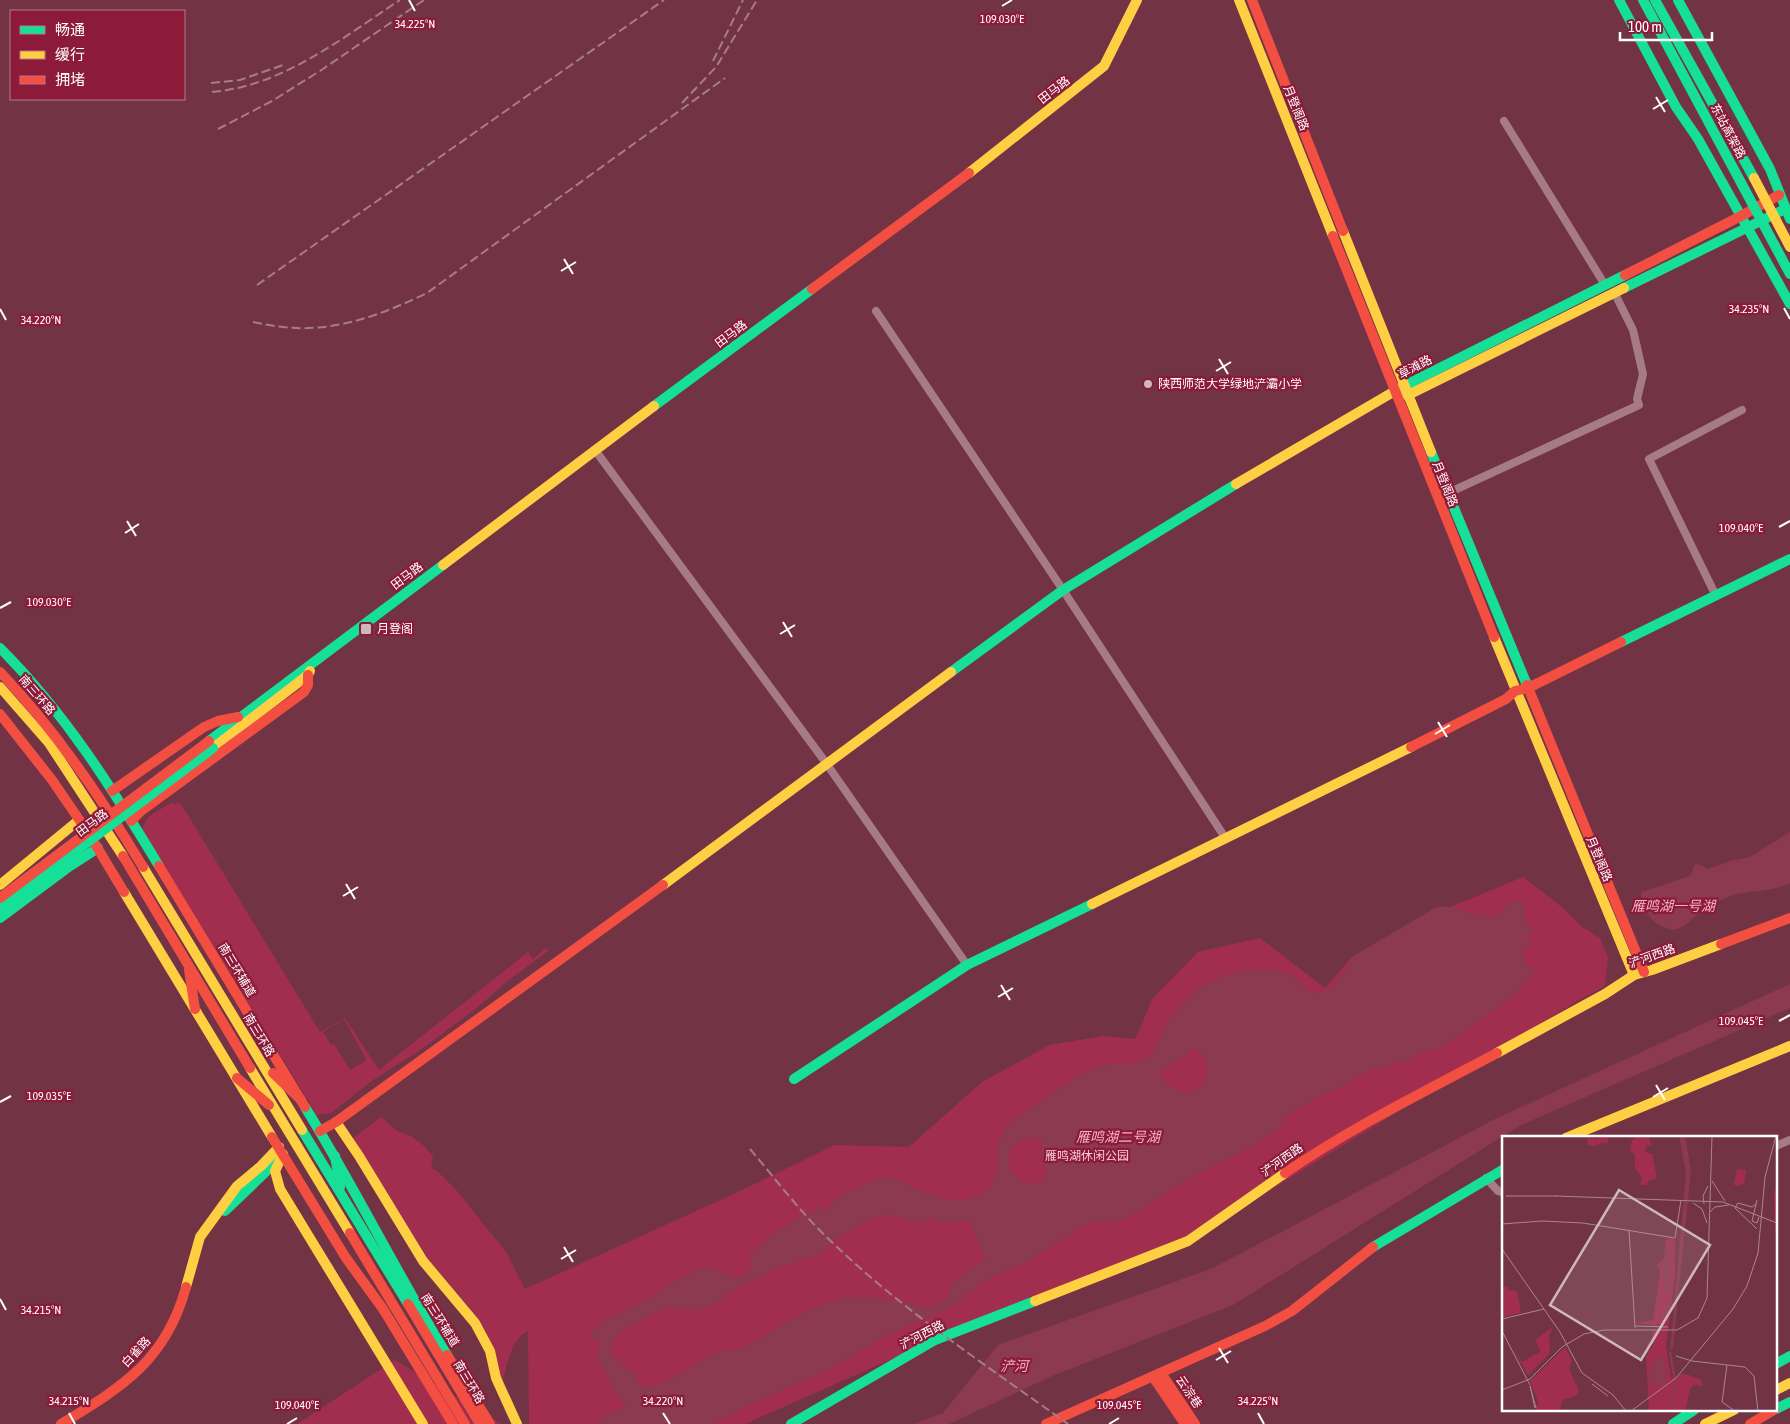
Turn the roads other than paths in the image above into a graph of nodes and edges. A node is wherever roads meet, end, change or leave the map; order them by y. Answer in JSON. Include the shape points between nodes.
{"nodes":[{"id":1,"x":1136,"y":0,"type":"edge"},
{"id":2,"x":1239,"y":0,"type":"edge"},
{"id":3,"x":1252,"y":0,"type":"edge"},
{"id":4,"x":1619,"y":0,"type":"edge"},
{"id":5,"x":1643,"y":0,"type":"edge"},
{"id":6,"x":1655,"y":0,"type":"edge"},
{"id":7,"x":1678,"y":0,"type":"edge"},
{"id":8,"x":1504,"y":120,"type":"dead end"},
{"id":9,"x":1779,"y":195,"type":"junction"},
{"id":10,"x":1785,"y":209,"type":"junction"},
{"id":11,"x":1741,"y":216,"type":"junction"},
{"id":12,"x":1790,"y":219,"type":"edge"},
{"id":13,"x":1746,"y":227,"type":"junction"},
{"id":14,"x":1790,"y":247,"type":"edge"},
{"id":15,"x":1790,"y":274,"type":"edge"},
{"id":16,"x":1605,"y":285,"type":"junction"},
{"id":17,"x":1614,"y":292,"type":"junction"},
{"id":18,"x":1790,"y":304,"type":"edge"},
{"id":19,"x":876,"y":311,"type":"dead end"},
{"id":20,"x":1406,"y":390,"type":"junction"},
{"id":21,"x":1395,"y":392,"type":"junction"},
{"id":22,"x":1742,"y":410,"type":"dead end"},
{"id":23,"x":595,"y":450,"type":"junction"},
{"id":24,"x":1448,"y":493,"type":"junction"},
{"id":25,"x":1790,"y":559,"type":"edge"},
{"id":26,"x":1062,"y":590,"type":"junction"},
{"id":27,"x":1716,"y":596,"type":"junction"},
{"id":28,"x":0,"y":648,"type":"edge"},
{"id":29,"x":314,"y":664,"type":"junction"},
{"id":30,"x":0,"y":672,"type":"edge"},
{"id":31,"x":308,"y":675,"type":"junction"},
{"id":32,"x":0,"y":687,"type":"edge"},
{"id":33,"x":1528,"y":688,"type":"junction"},
{"id":34,"x":1515,"y":691,"type":"junction"},
{"id":35,"x":0,"y":714,"type":"edge"},
{"id":36,"x":239,"y":717,"type":"junction"},
{"id":37,"x":211,"y":744,"type":"junction"},
{"id":38,"x":826,"y":763,"type":"junction"},
{"id":39,"x":112,"y":791,"type":"junction"},
{"id":40,"x":79,"y":820,"type":"junction"},
{"id":41,"x":131,"y":821,"type":"junction"},
{"id":42,"x":1226,"y":839,"type":"junction"},
{"id":43,"x":98,"y":848,"type":"junction"},
{"id":44,"x":0,"y":885,"type":"edge"},
{"id":45,"x":0,"y":898,"type":"edge"},
{"id":46,"x":0,"y":908,"type":"edge"},
{"id":47,"x":0,"y":918,"type":"edge"},
{"id":48,"x":1790,"y":918,"type":"edge"},
{"id":49,"x":189,"y":964,"type":"junction"},
{"id":50,"x":967,"y":965,"type":"junction"},
{"id":51,"x":1639,"y":974,"type":"junction"},
{"id":52,"x":195,"y":1009,"type":"junction"},
{"id":53,"x":1790,"y":1046,"type":"edge"},
{"id":54,"x":258,"y":1058,"type":"junction"},
{"id":55,"x":237,"y":1078,"type":"junction"},
{"id":56,"x":794,"y":1079,"type":"dead end"},
{"id":57,"x":302,"y":1100,"type":"junction"},
{"id":58,"x":280,"y":1114,"type":"junction"},
{"id":59,"x":336,"y":1122,"type":"junction"},
{"id":60,"x":320,"y":1131,"type":"junction"},
{"id":61,"x":1571,"y":1136,"type":"edge"},
{"id":62,"x":1790,"y":1140,"type":"edge"},
{"id":63,"x":1778,"y":1145,"type":"edge"},
{"id":64,"x":281,"y":1151,"type":"junction"},
{"id":65,"x":335,"y":1156,"type":"junction"},
{"id":66,"x":1502,"y":1170,"type":"edge"},
{"id":67,"x":1486,"y":1178,"type":"junction"},
{"id":68,"x":1502,"y":1192,"type":"edge"},
{"id":69,"x":341,"y":1195,"type":"junction"},
{"id":70,"x":429,"y":1333,"type":"junction"},
{"id":71,"x":411,"y":1344,"type":"junction"},
{"id":72,"x":1790,"y":1356,"type":"edge"},
{"id":73,"x":1778,"y":1363,"type":"edge"},
{"id":74,"x":1157,"y":1375,"type":"junction"},
{"id":75,"x":1790,"y":1382,"type":"edge"},
{"id":76,"x":1778,"y":1389,"type":"edge"},
{"id":77,"x":1790,"y":1402,"type":"edge"},
{"id":78,"x":1778,"y":1408,"type":"edge"},
{"id":79,"x":1691,"y":1412,"type":"edge"},
{"id":80,"x":1730,"y":1412,"type":"edge"},
{"id":81,"x":1737,"y":1412,"type":"edge"},
{"id":82,"x":1771,"y":1412,"type":"edge"},
{"id":83,"x":62,"y":1424,"type":"edge"},
{"id":84,"x":423,"y":1424,"type":"edge"},
{"id":85,"x":453,"y":1424,"type":"edge"},
{"id":86,"x":465,"y":1424,"type":"edge"},
{"id":87,"x":480,"y":1424,"type":"edge"},
{"id":88,"x":490,"y":1424,"type":"edge"},
{"id":89,"x":517,"y":1424,"type":"edge"},
{"id":90,"x":791,"y":1424,"type":"edge"},
{"id":91,"x":1046,"y":1424,"type":"edge"},
{"id":92,"x":1185,"y":1424,"type":"edge"},
{"id":93,"x":1195,"y":1424,"type":"edge"},
{"id":94,"x":1673,"y":1424,"type":"edge"},
{"id":95,"x":1705,"y":1424,"type":"edge"},
{"id":96,"x":1716,"y":1424,"type":"edge"},
{"id":97,"x":1750,"y":1424,"type":"edge"}],
"edges":[{"from":1,"to":23,"type":"main road","name":"田马路","via":[[1104,66],[966,175]]},
{"from":2,"to":21,"type":"main road","name":"月登阁路"},
{"from":3,"to":20,"type":"main road","name":"月登阁路"},
{"from":4,"to":11,"type":"main road","via":[[1676,107],[1698,139]]},
{"from":5,"to":15,"type":"main road","name":"东站高架路","bridge":true},
{"from":6,"to":14,"type":"main road","name":"东站高架路","bridge":true},
{"from":7,"to":9,"type":"main road","via":[[1770,169]]},
{"from":8,"to":16,"type":"street"},
{"from":9,"to":10,"type":"main road"},
{"from":9,"to":11,"type":"main road","name":"草滩路"},
{"from":10,"to":12,"type":"main road"},
{"from":10,"to":13,"type":"main road","name":"草滩路"},
{"from":11,"to":13,"type":"main road"},
{"from":11,"to":16,"type":"main road","name":"草滩路"},
{"from":13,"to":17,"type":"main road","name":"草滩路"},
{"from":13,"to":18,"type":"main road"},
{"from":16,"to":20,"type":"main road","name":"草滩路"},
{"from":17,"to":20,"type":"main road","name":"草滩路"},
{"from":17,"to":24,"type":"street","via":[[1633,330],[1643,374],[1637,399],[1640,405]]},
{"from":19,"to":26,"type":"street"},
{"from":20,"to":21,"type":"main road","name":"草滩路"},
{"from":20,"to":24,"type":"main road","name":"月登阁路"},
{"from":21,"to":26,"type":"main road","via":[[1195,508]]},
{"from":21,"to":34,"type":"main road","name":"月登阁路"},
{"from":22,"to":27,"type":"street","via":[[1649,459]]},
{"from":23,"to":29,"type":"main road","name":"田马路"},
{"from":23,"to":38,"type":"street"},
{"from":24,"to":33,"type":"main road","name":"月登阁路"},
{"from":25,"to":27,"type":"main road"},
{"from":26,"to":38,"type":"main road"},
{"from":26,"to":42,"type":"street"},
{"from":27,"to":33,"type":"main road"},
{"from":28,"to":39,"type":"main road","name":"南三环辅道","via":[[71,729]]},
{"from":29,"to":31,"type":"main road","name":"田马路"},
{"from":29,"to":36,"type":"main road","name":"田马路"},
{"from":30,"to":54,"type":"main road","name":"南三环路","via":[[65,748],[112,816]]},
{"from":31,"to":37,"type":"main road","name":"田马路"},
{"from":31,"to":41,"type":"main road","via":[[304,692]]},
{"from":32,"to":49,"type":"main road","name":"南三环路","via":[[49,743],[84,793]]},
{"from":33,"to":34,"type":"main road"},
{"from":33,"to":51,"type":"main road","name":"月登阁路"},
{"from":34,"to":42,"type":"main road","via":[[1506,699]]},
{"from":34,"to":51,"type":"main road","name":"月登阁路"},
{"from":35,"to":40,"type":"main road"},
{"from":36,"to":37,"type":"main road","name":"田马路"},
{"from":36,"to":39,"type":"main road","via":[[204,726]]},
{"from":37,"to":45,"type":"main road","name":"田马路","bridge":true},
{"from":37,"to":46,"type":"main road","name":"田马路","bridge":true},
{"from":38,"to":50,"type":"street"},
{"from":38,"to":59,"type":"main road"},
{"from":39,"to":41,"type":"main road","name":"南三环辅道"},
{"from":40,"to":43,"type":"main road"},
{"from":40,"to":44,"type":"main road"},
{"from":41,"to":57,"type":"main road","name":"南三环辅道"},
{"from":42,"to":50,"type":"main road"},
{"from":43,"to":47,"type":"main road"},
{"from":43,"to":52,"type":"main road"},
{"from":48,"to":51,"type":"main road","name":"浐河西路"},
{"from":49,"to":52,"type":"main road"},
{"from":49,"to":58,"type":"main road","name":"南三环路"},
{"from":50,"to":56,"type":"main road"},
{"from":51,"to":90,"type":"main road","name":"浐河西路","via":[[1311,1155],[1188,1240],[935,1340]]},
{"from":52,"to":55,"type":"main road"},
{"from":53,"to":61,"type":"main road"},
{"from":54,"to":57,"type":"main road"},
{"from":54,"to":69,"type":"main road","name":"南三环路"},
{"from":55,"to":58,"type":"main road"},
{"from":55,"to":64,"type":"main road"},
{"from":57,"to":60,"type":"main road","name":"南三环辅道"},
{"from":58,"to":71,"type":"main road","name":"南三环路"},
{"from":59,"to":60,"type":"main road"},
{"from":59,"to":89,"type":"main road","via":[[423,1261],[475,1323],[490,1351],[496,1378]]},
{"from":60,"to":65,"type":"main road","name":"南三环辅道"},
{"from":62,"to":63,"type":"street"},
{"from":64,"to":71,"type":"main road","via":[[346,1258]]},
{"from":64,"to":83,"type":"main road","name":"白雀路","via":[[237,1186],[200,1237],[184,1296],[158,1349],[111,1394]]},
{"from":64,"to":84,"type":"main road","via":[[274,1171],[280,1189]]},
{"from":65,"to":69,"type":"main road"},
{"from":65,"to":70,"type":"main road","name":"南三环辅道","via":[[380,1234]]},
{"from":66,"to":67,"type":"main road"},
{"from":67,"to":68,"type":"street"},
{"from":67,"to":74,"type":"main road","via":[[1382,1240],[1292,1311]]},
{"from":69,"to":70,"type":"main road","name":"南三环路"},
{"from":70,"to":87,"type":"main road","name":"南三环路"},
{"from":70,"to":88,"type":"main road","name":"南三环辅道"},
{"from":71,"to":85,"type":"main road"},
{"from":71,"to":86,"type":"main road","name":"南三环路"},
{"from":72,"to":73,"type":"main road"},
{"from":74,"to":91,"type":"main road"},
{"from":74,"to":92,"type":"main road","name":"云淙巷"},
{"from":74,"to":93,"type":"main road","name":"云淙巷"},
{"from":75,"to":76,"type":"main road"},
{"from":77,"to":78,"type":"main road"},
{"from":79,"to":94,"type":"main road"},
{"from":80,"to":95,"type":"main road"},
{"from":81,"to":96,"type":"main road"},
{"from":82,"to":97,"type":"main road"}]}
